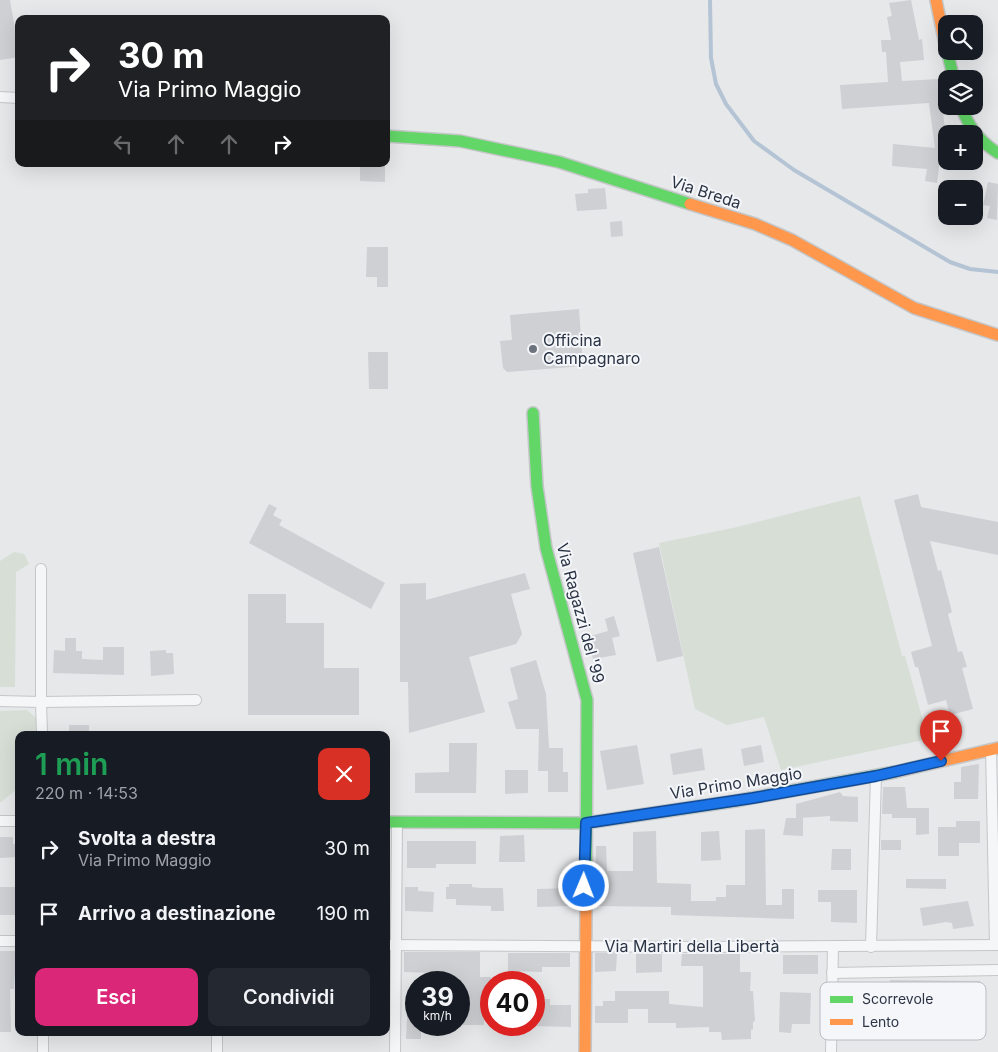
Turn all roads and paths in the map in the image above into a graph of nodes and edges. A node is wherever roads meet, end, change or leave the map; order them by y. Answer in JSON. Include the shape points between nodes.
{"nodes":[{"id":1,"x":936,"y":0,"type":"edge"},
{"id":2,"x":939,"y":15,"type":"edge"},
{"id":3,"x":0,"y":97,"type":"edge"},
{"id":4,"x":15,"y":98,"type":"edge"},
{"id":5,"x":965,"y":115,"type":"edge"},
{"id":6,"x":390,"y":136,"type":"edge"},
{"id":7,"x":998,"y":153,"type":"edge"},
{"id":8,"x":998,"y":335,"type":"edge"},
{"id":9,"x":533,"y":413,"type":"dead end"},
{"id":10,"x":41,"y":570,"type":"dead end"},
{"id":11,"x":196,"y":700,"type":"dead end"},
{"id":12,"x":0,"y":702,"type":"edge"},
{"id":13,"x":41,"y":702,"type":"junction"},
{"id":14,"x":42,"y":731,"type":"edge"},
{"id":15,"x":994,"y":748,"type":"edge"},
{"id":16,"x":876,"y":776,"type":"junction"},
{"id":17,"x":0,"y":821,"type":"edge"},
{"id":18,"x":15,"y":821,"type":"edge"},
{"id":19,"x":392,"y":822,"type":"edge"},
{"id":20,"x":586,"y":823,"type":"junction"},
{"id":21,"x":0,"y":941,"type":"edge"},
{"id":22,"x":15,"y":941,"type":"edge"},
{"id":23,"x":390,"y":945,"type":"edge"},
{"id":24,"x":585,"y":945,"type":"junction"},
{"id":25,"x":997,"y":945,"type":"edge"},
{"id":26,"x":833,"y":946,"type":"junction"},
{"id":27,"x":871,"y":947,"type":"junction"},
{"id":28,"x":998,"y":970,"type":"edge"},
{"id":29,"x":832,"y":972,"type":"junction"},
{"id":30,"x":832,"y":982,"type":"edge"},
{"id":31,"x":43,"y":1036,"type":"edge"},
{"id":32,"x":217,"y":1036,"type":"edge"},
{"id":33,"x":43,"y":1052,"type":"edge"},
{"id":34,"x":217,"y":1052,"type":"edge"},
{"id":35,"x":394,"y":1052,"type":"edge"},
{"id":36,"x":585,"y":1052,"type":"edge"}],
"edges":[{"from":1,"to":2,"type":"street"},
{"from":3,"to":4,"type":"street"},
{"from":5,"to":7,"type":"street","via":[[970,128],[992,151]]},
{"from":6,"to":8,"type":"street","name":"Via Breda","via":[[460,141],[559,162],[755,224],[792,240],[914,308]]},
{"from":9,"to":20,"type":"street","name":"Via Ragazzi del '99","via":[[537,486],[546,548],[587,700]]},
{"from":10,"to":13,"type":"street"},
{"from":11,"to":13,"type":"street"},
{"from":12,"to":13,"type":"street"},
{"from":13,"to":14,"type":"street"},
{"from":15,"to":16,"type":"street","name":"Via Primo Maggio"},
{"from":15,"to":25,"type":"street"},
{"from":16,"to":20,"type":"street","name":"Via Primo Maggio"},
{"from":16,"to":27,"type":"street"},
{"from":17,"to":18,"type":"street"},
{"from":19,"to":20,"type":"street","name":"Via Primo Maggio"},
{"from":19,"to":23,"type":"street"},
{"from":20,"to":24,"type":"street","name":"Via Ragazzi del '99"},
{"from":21,"to":22,"type":"street"},
{"from":23,"to":24,"type":"street","name":"Via Martiri della Libertà"},
{"from":23,"to":35,"type":"street"},
{"from":24,"to":26,"type":"street","name":"Via Martiri della Libertà"},
{"from":24,"to":36,"type":"street","name":"Via Ragazzi del '99"},
{"from":25,"to":27,"type":"street","name":"Via Martiri della Libertà"},
{"from":26,"to":27,"type":"street","name":"Via Martiri della Libertà"},
{"from":26,"to":29,"type":"street"},
{"from":28,"to":29,"type":"street"},
{"from":29,"to":30,"type":"street"},
{"from":31,"to":33,"type":"street"},
{"from":32,"to":34,"type":"street"}]}
